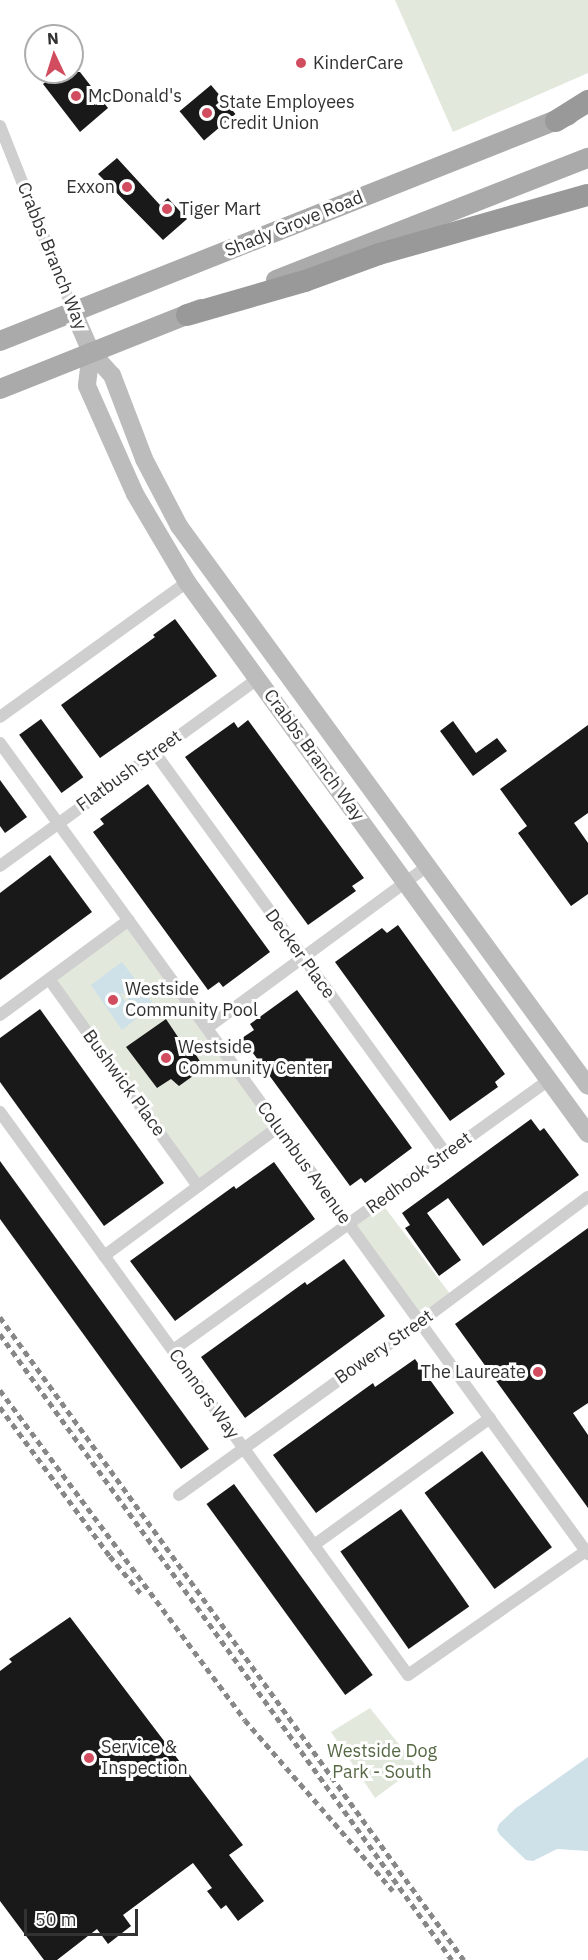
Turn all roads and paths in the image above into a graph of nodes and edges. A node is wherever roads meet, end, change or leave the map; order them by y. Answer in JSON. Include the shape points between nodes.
{"nodes":[{"id":1,"x":588,"y":101,"type":"edge"},
{"id":2,"x":588,"y":107,"type":"edge"},
{"id":3,"x":556,"y":120,"type":"junction"},
{"id":4,"x":0,"y":126,"type":"edge"},
{"id":5,"x":588,"y":158,"type":"edge"},
{"id":6,"x":588,"y":195,"type":"edge"},
{"id":7,"x":74,"y":313,"type":"junction"},
{"id":8,"x":187,"y":315,"type":"junction"},
{"id":9,"x":0,"y":341,"type":"edge"},
{"id":10,"x":91,"y":352,"type":"junction"},
{"id":11,"x":0,"y":389,"type":"edge"},
{"id":12,"x":188,"y":582,"type":"junction"},
{"id":13,"x":259,"y":678,"type":"junction"},
{"id":14,"x":0,"y":717,"type":"edge"},
{"id":15,"x":0,"y":743,"type":"edge"},
{"id":16,"x":155,"y":753,"type":"junction"},
{"id":17,"x":58,"y":822,"type":"junction"},
{"id":18,"x":0,"y":866,"type":"edge"},
{"id":19,"x":426,"y":867,"type":"junction"},
{"id":20,"x":405,"y":883,"type":"junction"},
{"id":21,"x":129,"y":921,"type":"junction"},
{"id":22,"x":303,"y":958,"type":"junction"},
{"id":23,"x":50,"y":979,"type":"junction"},
{"id":24,"x":0,"y":1015,"type":"edge"},
{"id":25,"x":207,"y":1028,"type":"junction"},
{"id":26,"x":549,"y":1080,"type":"junction"},
{"id":27,"x":588,"y":1086,"type":"edge"},
{"id":28,"x":0,"y":1112,"type":"edge"},
{"id":29,"x":277,"y":1128,"type":"junction"},
{"id":30,"x":588,"y":1134,"type":"edge"},
{"id":31,"x":446,"y":1154,"type":"junction"},
{"id":32,"x":198,"y":1186,"type":"junction"},
{"id":33,"x":588,"y":1197,"type":"edge"},
{"id":34,"x":348,"y":1224,"type":"junction"},
{"id":35,"x":104,"y":1256,"type":"junction"},
{"id":36,"x":420,"y":1322,"type":"junction"},
{"id":37,"x":173,"y":1350,"type":"junction"},
{"id":38,"x":490,"y":1418,"type":"junction"},
{"id":39,"x":243,"y":1448,"type":"junction"},
{"id":40,"x":179,"y":1495,"type":"dead end"},
{"id":41,"x":314,"y":1545,"type":"junction"},
{"id":42,"x":587,"y":1552,"type":"edge"}],
"edges":[{"from":1,"to":3,"type":"highway"},
{"from":2,"to":3,"type":"main road","name":"Shady Grove Road"},
{"from":3,"to":7,"type":"main road","name":"Shady Grove Road"},
{"from":4,"to":7,"type":"street","name":"Crabbs Branch Way"},
{"from":5,"to":8,"type":"main road"},
{"from":6,"to":8,"type":"highway","via":[[379,254],[305,281]]},
{"from":7,"to":9,"type":"main road","name":"Shady Grove Road"},
{"from":7,"to":10,"type":"main road","name":"Crabbs Branch Way"},
{"from":8,"to":10,"type":"main road"},
{"from":10,"to":11,"type":"main road"},
{"from":10,"to":12,"type":"main road","name":"Crabbs Branch Way","via":[[87,386],[135,494]]},
{"from":10,"to":19,"type":"main road","name":"Crabbs Branch Way","via":[[112,375],[144,459],[179,526]]},
{"from":12,"to":13,"type":"main road","name":"Crabbs Branch Way"},
{"from":12,"to":14,"type":"street"},
{"from":13,"to":16,"type":"street","name":"Flatbush Street"},
{"from":13,"to":20,"type":"main road","name":"Crabbs Branch Way"},
{"from":15,"to":17,"type":"street","name":"Columbus Avenue"},
{"from":16,"to":17,"type":"street","name":"Flatbush Street"},
{"from":16,"to":22,"type":"street","name":"Decker Place"},
{"from":17,"to":18,"type":"street","name":"Flatbush Street"},
{"from":17,"to":21,"type":"street","name":"Columbus Avenue"},
{"from":19,"to":20,"type":"street"},
{"from":19,"to":27,"type":"main road","name":"Crabbs Branch Way"},
{"from":20,"to":22,"type":"street"},
{"from":20,"to":26,"type":"main road","name":"Crabbs Branch Way"},
{"from":21,"to":23,"type":"street"},
{"from":21,"to":25,"type":"street","name":"Columbus Avenue"},
{"from":22,"to":25,"type":"street"},
{"from":22,"to":31,"type":"street","name":"Decker Place"},
{"from":23,"to":24,"type":"street"},
{"from":23,"to":32,"type":"street","name":"Bushwick Place"},
{"from":25,"to":29,"type":"street","name":"Columbus Avenue"},
{"from":26,"to":30,"type":"main road","name":"Crabbs Branch Way"},
{"from":26,"to":31,"type":"street","name":"Redhook Street"},
{"from":28,"to":35,"type":"street","name":"Connors Way"},
{"from":29,"to":32,"type":"street"},
{"from":29,"to":34,"type":"street","name":"Columbus Avenue"},
{"from":31,"to":34,"type":"street","name":"Redhook Street"},
{"from":32,"to":35,"type":"street"},
{"from":33,"to":36,"type":"street","name":"Bowery Street"},
{"from":34,"to":36,"type":"street","name":"Columbus Avenue"},
{"from":34,"to":37,"type":"street","name":"Redhook Street"},
{"from":35,"to":37,"type":"street","name":"Connors Way"},
{"from":36,"to":38,"type":"street","name":"Columbus Avenue"},
{"from":36,"to":39,"type":"street","name":"Bowery Street"},
{"from":37,"to":39,"type":"street","name":"Connors Way"},
{"from":38,"to":41,"type":"street"},
{"from":38,"to":42,"type":"street","name":"Columbus Avenue"},
{"from":39,"to":40,"type":"street","name":"Bowery Street"},
{"from":39,"to":41,"type":"street","name":"Connors Way"},
{"from":41,"to":42,"type":"street","name":"Connors Way","via":[[408,1675]]}]}
